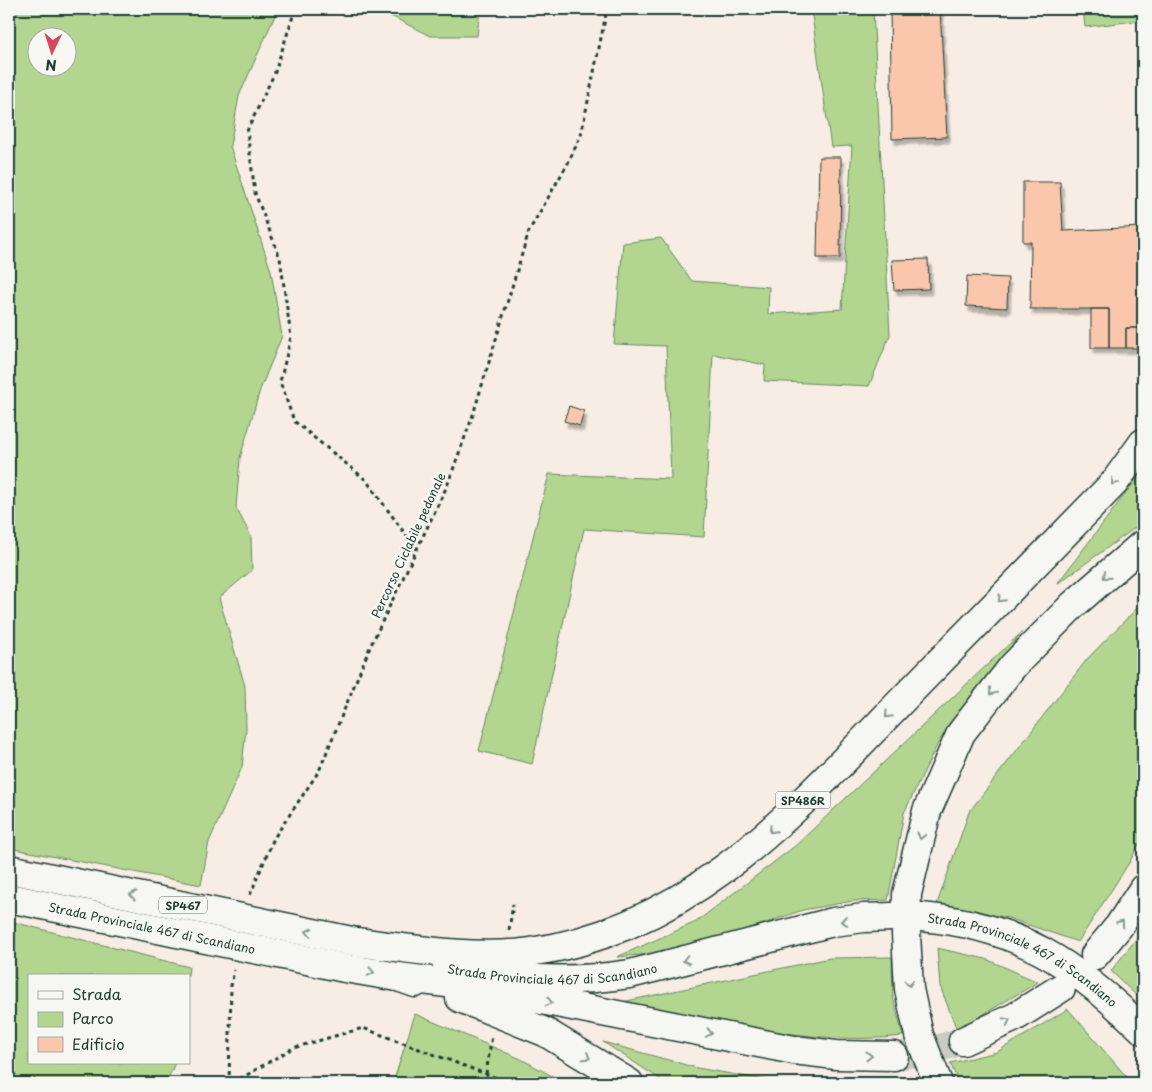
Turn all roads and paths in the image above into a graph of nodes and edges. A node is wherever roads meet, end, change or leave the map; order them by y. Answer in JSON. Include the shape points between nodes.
{"nodes":[{"id":1,"x":293,"y":9,"type":"edge"},
{"id":2,"x":607,"y":9,"type":"edge"},
{"id":3,"x":1143,"y":443,"type":"edge"},
{"id":4,"x":1143,"y":544,"type":"edge"},
{"id":5,"x":416,"y":549,"type":"junction"},
{"id":6,"x":9,"y":869,"type":"edge"},
{"id":7,"x":1143,"y":889,"type":"edge"},
{"id":8,"x":249,"y":897,"type":"dead end"},
{"id":9,"x":9,"y":898,"type":"edge"},
{"id":10,"x":513,"y":904,"type":"dead end"},
{"id":11,"x":892,"y":917,"type":"dead end"},
{"id":12,"x":921,"y":917,"type":"dead end"},
{"id":13,"x":508,"y":931,"type":"dead end"},
{"id":14,"x":356,"y":942,"type":"junction"},
{"id":15,"x":1095,"y":955,"type":"dead end"},
{"id":16,"x":236,"y":961,"type":"dead end"},
{"id":17,"x":398,"y":977,"type":"junction"},
{"id":18,"x":1061,"y":988,"type":"dead end"},
{"id":19,"x":1143,"y":1030,"type":"edge"},
{"id":20,"x":493,"y":1031,"type":"dead end"},
{"id":21,"x":963,"y":1041,"type":"tunnel mouth"},
{"id":22,"x":894,"y":1056,"type":"tunnel mouth"},
{"id":23,"x":486,"y":1074,"type":"junction"},
{"id":24,"x":231,"y":1083,"type":"edge"},
{"id":25,"x":510,"y":1083,"type":"edge"},
{"id":26,"x":630,"y":1083,"type":"edge"},
{"id":27,"x":938,"y":1083,"type":"edge"}],
"edges":[{"from":1,"to":5,"type":"path","via":[[275,72],[246,131],[255,193],[280,258],[291,337],[280,382],[294,421],[366,480]]},
{"from":2,"to":5,"type":"path","name":"Percorso Ciclabile pedonale","via":[[581,135],[529,230],[463,444],[447,486]]},
{"from":3,"to":14,"type":"main road","number":"SP486R","one_way":true,"via":[[1114,483],[860,743],[758,844],[703,886],[634,922],[569,944],[530,952],[459,954]]},
{"from":4,"to":27,"type":"main road","one_way":true,"via":[[1073,605],[1012,666],[960,734],[927,811],[907,894],[906,934],[909,988],[918,1035]]},
{"from":5,"to":8,"type":"path","name":"Percorso Ciclabile pedonale","via":[[370,647],[319,771],[274,838]]},
{"from":14,"to":6,"type":"main road","name":"Strada Provinciale 467 di Scandiano","number":"SP467","one_way":true,"bridge":true},
{"from":15,"to":7,"type":"main road","one_way":true},
{"from":9,"to":17,"type":"main road","name":"Strada Provinciale 467 di Scandiano","number":"SP467","one_way":true,"bridge":true},
{"from":10,"to":13,"type":"path"},
{"from":11,"to":14,"type":"main road","name":"Strada Provinciale 467 di Scandiano","one_way":true,"via":[[833,922],[630,974],[560,981],[521,980],[434,966]]},
{"from":12,"to":19,"type":"main road","name":"Strada Provinciale 467 di Scandiano","via":[[987,927],[1055,957],[1097,987]]},
{"from":16,"to":24,"type":"path","via":[[231,986]]},
{"from":17,"to":22,"type":"main road","one_way":true,"via":[[471,986],[794,1050]]},
{"from":17,"to":26,"type":"main road","name":"Strada Provinciale 467 di Scandiano","number":"SP467","one_way":true,"via":[[530,1025]]},
{"from":21,"to":18,"type":"main road","one_way":true,"via":[[1015,1017]]},
{"from":20,"to":23,"type":"path"},
{"from":23,"to":24,"type":"path","via":[[363,1028],[292,1048]]},
{"from":23,"to":25,"type":"path"}]}
